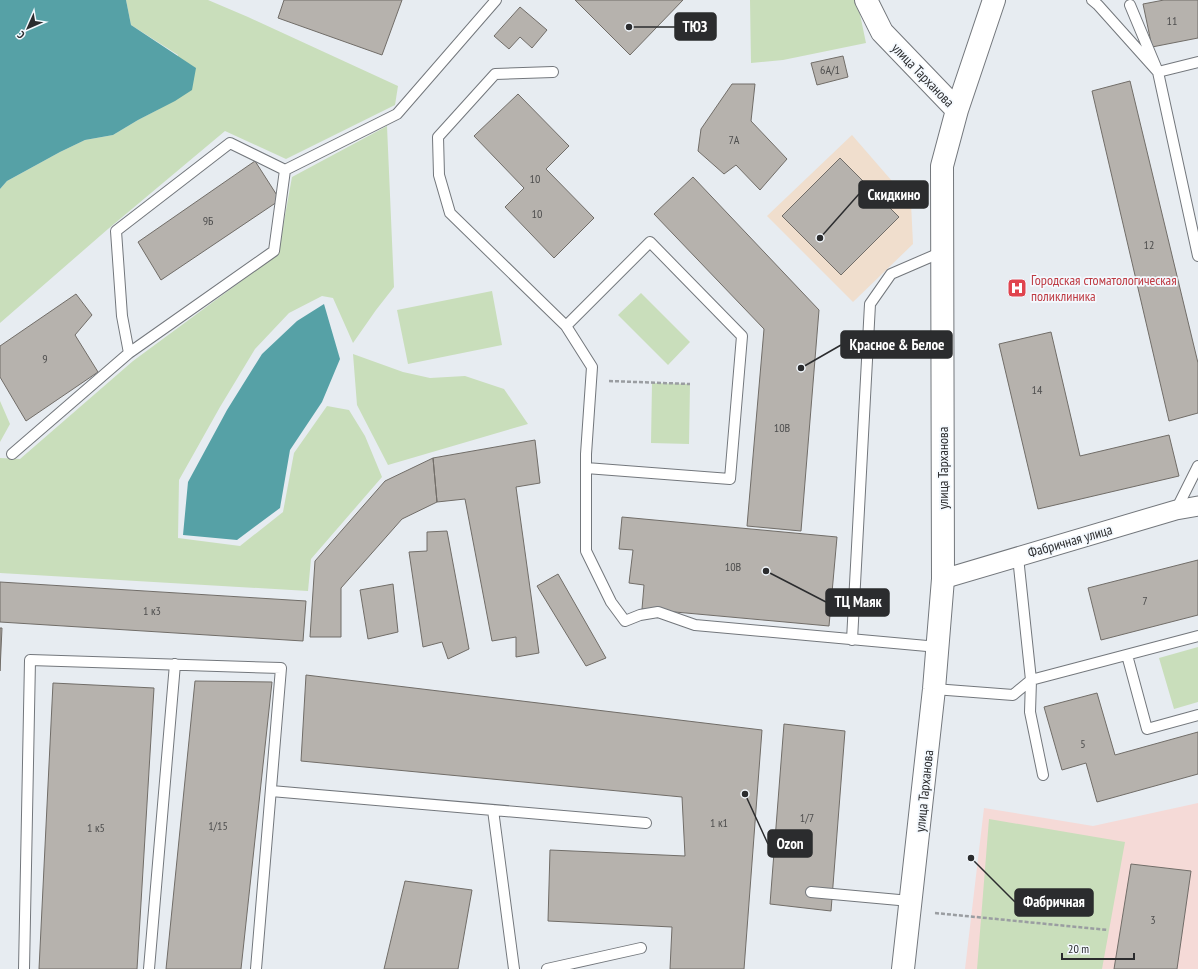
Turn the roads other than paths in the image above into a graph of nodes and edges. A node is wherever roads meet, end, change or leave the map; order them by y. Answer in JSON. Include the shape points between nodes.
{"nodes":[{"id":1,"x":496,"y":0,"type":"edge"},
{"id":2,"x":866,"y":0,"type":"edge"},
{"id":3,"x":994,"y":0,"type":"edge"},
{"id":4,"x":1092,"y":0,"type":"edge"},
{"id":5,"x":1130,"y":5,"type":"dead end"},
{"id":6,"x":1198,"y":62,"type":"edge"},
{"id":7,"x":553,"y":72,"type":"dead end"},
{"id":8,"x":1158,"y":72,"type":"junction"},
{"id":9,"x":957,"y":110,"type":"junction"},
{"id":10,"x":285,"y":170,"type":"junction"},
{"id":11,"x":942,"y":252,"type":"junction"},
{"id":12,"x":1198,"y":256,"type":"edge"},
{"id":13,"x":566,"y":326,"type":"junction"},
{"id":14,"x":129,"y":353,"type":"junction"},
{"id":15,"x":12,"y":454,"type":"dead end"},
{"id":16,"x":1198,"y":466,"type":"edge"},
{"id":17,"x":586,"y":468,"type":"junction"},
{"id":18,"x":1198,"y":506,"type":"edge"},
{"id":19,"x":1176,"y":510,"type":"junction"},
{"id":20,"x":1018,"y":557,"type":"junction"},
{"id":21,"x":944,"y":579,"type":"junction"},
{"id":22,"x":1198,"y":636,"type":"edge"},
{"id":23,"x":852,"y":640,"type":"junction"},
{"id":24,"x":938,"y":647,"type":"junction"},
{"id":25,"x":1127,"y":655,"type":"junction"},
{"id":26,"x":175,"y":664,"type":"junction"},
{"id":27,"x":1031,"y":680,"type":"junction"},
{"id":28,"x":934,"y":689,"type":"junction"},
{"id":29,"x":1198,"y":715,"type":"edge"},
{"id":30,"x":1043,"y":775,"type":"dead end"},
{"id":31,"x":271,"y":792,"type":"junction"},
{"id":32,"x":493,"y":810,"type":"junction"},
{"id":33,"x":646,"y":823,"type":"dead end"},
{"id":34,"x":811,"y":892,"type":"dead end"},
{"id":35,"x":910,"y":901,"type":"junction"},
{"id":36,"x":641,"y":948,"type":"dead end"},
{"id":37,"x":24,"y":969,"type":"edge"},
{"id":38,"x":149,"y":969,"type":"edge"},
{"id":39,"x":256,"y":969,"type":"edge"},
{"id":40,"x":514,"y":969,"type":"edge"},
{"id":41,"x":547,"y":969,"type":"edge"},
{"id":42,"x":904,"y":969,"type":"edge"}],
"edges":[{"from":1,"to":10,"type":"lane","via":[[397,114]]},
{"from":2,"to":9,"type":"main road","name":"улица Тарханова","via":[[882,32]]},
{"from":3,"to":9,"type":"main road"},
{"from":4,"to":8,"type":"lane"},
{"from":5,"to":8,"type":"lane"},
{"from":6,"to":8,"type":"lane"},
{"from":7,"to":13,"type":"lane","via":[[495,74],[438,137],[439,175],[450,213]]},
{"from":8,"to":12,"type":"lane"},
{"from":9,"to":11,"type":"main road","name":"улица Тарханова","via":[[942,166]]},
{"from":10,"to":14,"type":"lane","via":[[274,252]]},
{"from":10,"to":14,"type":"lane","via":[[230,143],[116,231],[122,316]]},
{"from":11,"to":21,"type":"main road","name":"улица Тарханова"},
{"from":11,"to":23,"type":"lane","via":[[891,274],[870,304]]},
{"from":13,"to":17,"type":"lane","via":[[592,367]]},
{"from":13,"to":17,"type":"lane","via":[[650,242],[742,336],[730,479]]},
{"from":14,"to":15,"type":"lane"},
{"from":16,"to":19,"type":"lane"},
{"from":17,"to":23,"type":"lane","via":[[586,552],[611,602],[625,621],[640,614],[658,612],[695,625]]},
{"from":18,"to":19,"type":"street","name":"Фабричная улица"},
{"from":19,"to":20,"type":"street","name":"Фабричная улица"},
{"from":20,"to":21,"type":"street","name":"Фабричная улица"},
{"from":20,"to":27,"type":"lane"},
{"from":21,"to":24,"type":"main road","name":"улица Тарханова"},
{"from":22,"to":25,"type":"lane"},
{"from":23,"to":24,"type":"lane"},
{"from":24,"to":28,"type":"main road","name":"улица Тарханова"},
{"from":25,"to":27,"type":"lane"},
{"from":25,"to":29,"type":"lane","via":[[1147,729]]},
{"from":26,"to":31,"type":"lane","via":[[281,668]]},
{"from":26,"to":37,"type":"lane","via":[[30,660]]},
{"from":26,"to":38,"type":"lane"},
{"from":27,"to":28,"type":"lane","via":[[1013,695]]},
{"from":27,"to":30,"type":"lane","via":[[1030,712]]},
{"from":28,"to":35,"type":"main road","name":"улица Тарханова"},
{"from":31,"to":32,"type":"lane"},
{"from":31,"to":39,"type":"lane"},
{"from":32,"to":33,"type":"lane"},
{"from":32,"to":40,"type":"lane"},
{"from":34,"to":35,"type":"lane"},
{"from":35,"to":42,"type":"main road","name":"улица Тарханова"},
{"from":36,"to":41,"type":"lane"}]}
